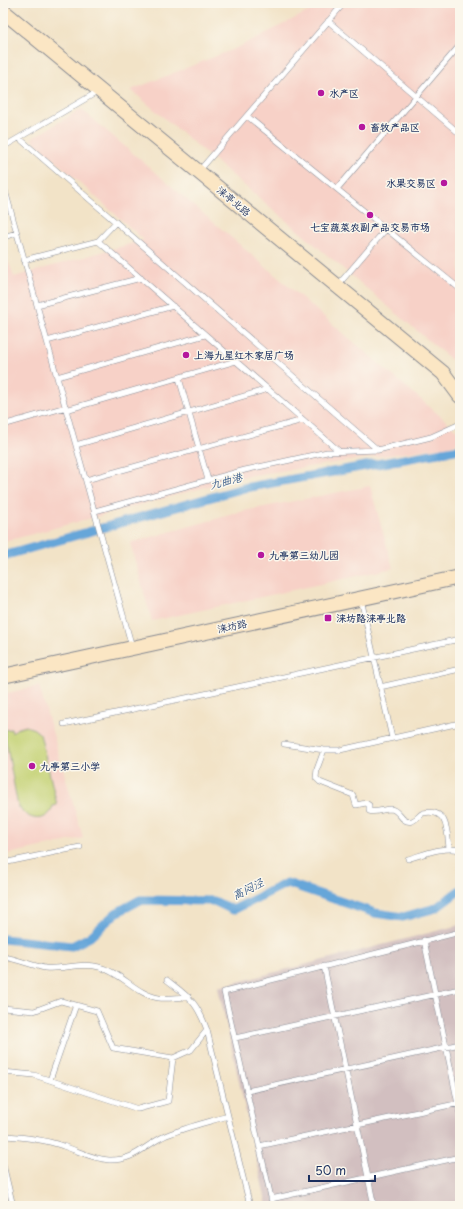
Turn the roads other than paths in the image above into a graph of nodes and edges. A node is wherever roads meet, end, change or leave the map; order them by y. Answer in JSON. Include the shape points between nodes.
{"nodes":[{"id":1,"x":344,"y":3,"type":"edge"},
{"id":2,"x":3,"y":11,"type":"edge"},
{"id":3,"x":328,"y":21,"type":"junction"},
{"id":4,"x":460,"y":45,"type":"edge"},
{"id":5,"x":100,"y":91,"type":"junction"},
{"id":6,"x":416,"y":97,"type":"junction"},
{"id":7,"x":247,"y":116,"type":"junction"},
{"id":8,"x":460,"y":134,"type":"edge"},
{"id":9,"x":19,"y":138,"type":"junction"},
{"id":10,"x":3,"y":147,"type":"edge"},
{"id":11,"x":199,"y":172,"type":"junction"},
{"id":12,"x":3,"y":187,"type":"edge"},
{"id":13,"x":337,"y":190,"type":"junction"},
{"id":14,"x":116,"y":222,"type":"junction"},
{"id":15,"x":386,"y":229,"type":"junction"},
{"id":16,"x":17,"y":233,"type":"junction"},
{"id":17,"x":3,"y":237,"type":"edge"},
{"id":18,"x":98,"y":241,"type":"junction"},
{"id":19,"x":24,"y":260,"type":"junction"},
{"id":20,"x":141,"y":278,"type":"junction"},
{"id":21,"x":338,"y":286,"type":"junction"},
{"id":22,"x":460,"y":290,"type":"edge"},
{"id":23,"x":37,"y":305,"type":"junction"},
{"id":24,"x":173,"y":306,"type":"junction"},
{"id":25,"x":205,"y":335,"type":"junction"},
{"id":26,"x":47,"y":341,"type":"junction"},
{"id":27,"x":236,"y":361,"type":"junction"},
{"id":28,"x":57,"y":377,"type":"junction"},
{"id":29,"x":179,"y":378,"type":"junction"},
{"id":30,"x":268,"y":389,"type":"junction"},
{"id":31,"x":460,"y":396,"type":"edge"},
{"id":32,"x":66,"y":408,"type":"junction"},
{"id":33,"x":189,"y":412,"type":"junction"},
{"id":34,"x":303,"y":420,"type":"junction"},
{"id":35,"x":460,"y":424,"type":"edge"},
{"id":36,"x":3,"y":425,"type":"edge"},
{"id":37,"x":76,"y":445,"type":"junction"},
{"id":38,"x":199,"y":448,"type":"junction"},
{"id":39,"x":378,"y":450,"type":"junction"},
{"id":40,"x":339,"y":451,"type":"junction"},
{"id":41,"x":86,"y":480,"type":"junction"},
{"id":42,"x":208,"y":480,"type":"junction"},
{"id":43,"x":95,"y":513,"type":"junction"},
{"id":44,"x":460,"y":577,"type":"edge"},
{"id":45,"x":361,"y":598,"type":"junction"},
{"id":46,"x":460,"y":639,"type":"edge"},
{"id":47,"x":132,"y":648,"type":"junction"},
{"id":48,"x":374,"y":658,"type":"junction"},
{"id":49,"x":460,"y":669,"type":"edge"},
{"id":50,"x":3,"y":676,"type":"edge"},
{"id":51,"x":380,"y":687,"type":"junction"},
{"id":52,"x":460,"y":723,"type":"edge"},
{"id":53,"x":64,"y":724,"type":"dead end"},
{"id":54,"x":392,"y":738,"type":"junction"},
{"id":55,"x":284,"y":744,"type":"dead end"},
{"id":56,"x":324,"y":750,"type":"junction"},
{"id":57,"x":80,"y":847,"type":"dead end"},
{"id":58,"x":448,"y":848,"type":"junction"},
{"id":59,"x":460,"y":850,"type":"edge"},
{"id":60,"x":408,"y":859,"type":"dead end"},
{"id":61,"x":3,"y":863,"type":"edge"},
{"id":62,"x":460,"y":932,"type":"edge"},
{"id":63,"x":424,"y":940,"type":"junction"},
{"id":64,"x":3,"y":957,"type":"edge"},
{"id":65,"x":324,"y":966,"type":"junction"},
{"id":66,"x":167,"y":980,"type":"dead end"},
{"id":67,"x":460,"y":989,"type":"edge"},
{"id":68,"x":435,"y":994,"type":"junction"},
{"id":69,"x":189,"y":997,"type":"junction"},
{"id":70,"x":76,"y":1005,"type":"junction"},
{"id":71,"x":3,"y":1008,"type":"edge"},
{"id":72,"x":334,"y":1016,"type":"junction"},
{"id":73,"x":207,"y":1030,"type":"junction"},
{"id":74,"x":235,"y":1038,"type":"junction"},
{"id":75,"x":460,"y":1044,"type":"edge"},
{"id":76,"x":446,"y":1048,"type":"junction"},
{"id":77,"x":173,"y":1058,"type":"junction"},
{"id":78,"x":345,"y":1069,"type":"junction"},
{"id":79,"x":3,"y":1072,"type":"edge"},
{"id":80,"x":50,"y":1080,"type":"junction"},
{"id":81,"x":247,"y":1090,"type":"junction"},
{"id":82,"x":459,"y":1103,"type":"edge"},
{"id":83,"x":460,"y":1114,"type":"edge"},
{"id":84,"x":228,"y":1116,"type":"junction"},
{"id":85,"x":357,"y":1125,"type":"junction"},
{"id":86,"x":3,"y":1136,"type":"edge"},
{"id":87,"x":260,"y":1146,"type":"junction"},
{"id":88,"x":460,"y":1157,"type":"edge"},
{"id":89,"x":3,"y":1164,"type":"edge"},
{"id":90,"x":368,"y":1177,"type":"junction"},
{"id":91,"x":272,"y":1199,"type":"junction"},
{"id":92,"x":13,"y":1206,"type":"edge"},
{"id":93,"x":250,"y":1206,"type":"edge"},
{"id":94,"x":273,"y":1206,"type":"edge"},
{"id":95,"x":374,"y":1206,"type":"edge"}],
"edges":[{"from":1,"to":3,"type":"lane"},
{"from":2,"to":5,"type":"street","name":"涞亭北路"},
{"from":3,"to":6,"type":"lane"},
{"from":3,"to":7,"type":"lane"},
{"from":4,"to":6,"type":"lane"},
{"from":5,"to":9,"type":"lane"},
{"from":5,"to":11,"type":"street","name":"涞亭北路"},
{"from":6,"to":8,"type":"lane"},
{"from":6,"to":13,"type":"lane"},
{"from":7,"to":11,"type":"lane"},
{"from":7,"to":13,"type":"lane"},
{"from":9,"to":10,"type":"lane"},
{"from":9,"to":14,"type":"lane"},
{"from":11,"to":21,"type":"street","name":"涞亭北路"},
{"from":12,"to":16,"type":"lane"},
{"from":13,"to":15,"type":"lane"},
{"from":14,"to":18,"type":"lane"},
{"from":14,"to":39,"type":"lane"},
{"from":15,"to":21,"type":"lane"},
{"from":15,"to":22,"type":"lane"},
{"from":16,"to":17,"type":"lane"},
{"from":16,"to":19,"type":"lane"},
{"from":18,"to":19,"type":"lane"},
{"from":18,"to":20,"type":"lane"},
{"from":19,"to":23,"type":"lane"},
{"from":20,"to":23,"type":"lane"},
{"from":20,"to":24,"type":"lane"},
{"from":21,"to":31,"type":"street","name":"涞亭北路","via":[[443,373]]},
{"from":23,"to":26,"type":"lane"},
{"from":24,"to":25,"type":"lane"},
{"from":24,"to":26,"type":"lane"},
{"from":25,"to":27,"type":"lane"},
{"from":25,"to":28,"type":"lane"},
{"from":26,"to":28,"type":"lane"},
{"from":27,"to":29,"type":"lane"},
{"from":27,"to":30,"type":"lane"},
{"from":28,"to":32,"type":"lane"},
{"from":29,"to":32,"type":"lane"},
{"from":29,"to":33,"type":"lane"},
{"from":30,"to":33,"type":"lane"},
{"from":30,"to":34,"type":"lane"},
{"from":32,"to":36,"type":"lane"},
{"from":32,"to":37,"type":"lane"},
{"from":33,"to":37,"type":"lane"},
{"from":33,"to":38,"type":"lane"},
{"from":34,"to":38,"type":"lane"},
{"from":34,"to":40,"type":"lane"},
{"from":35,"to":39,"type":"lane","via":[[431,436]]},
{"from":37,"to":41,"type":"lane"},
{"from":38,"to":41,"type":"lane"},
{"from":38,"to":42,"type":"lane"},
{"from":39,"to":40,"type":"lane"},
{"from":40,"to":42,"type":"lane"},
{"from":41,"to":43,"type":"lane"},
{"from":42,"to":43,"type":"lane"},
{"from":43,"to":47,"type":"lane"},
{"from":44,"to":45,"type":"street","name":"涞坊路"},
{"from":45,"to":47,"type":"street","name":"涞坊路"},
{"from":45,"to":48,"type":"lane"},
{"from":46,"to":48,"type":"lane"},
{"from":47,"to":50,"type":"street","name":"涞坊路"},
{"from":48,"to":51,"type":"lane"},
{"from":48,"to":53,"type":"lane"},
{"from":49,"to":51,"type":"lane"},
{"from":51,"to":54,"type":"lane"},
{"from":52,"to":54,"type":"lane"},
{"from":54,"to":56,"type":"lane","via":[[340,750]]},
{"from":55,"to":56,"type":"lane"},
{"from":56,"to":58,"type":"lane","via":[[317,769],[316,778],[320,782],[353,795],[356,805],[366,803],[369,805],[369,811],[392,809],[404,820],[409,821],[423,813],[436,814],[443,818],[447,826]]},
{"from":57,"to":61,"type":"lane"},
{"from":58,"to":59,"type":"lane"},
{"from":58,"to":60,"type":"lane"},
{"from":62,"to":63,"type":"lane"},
{"from":63,"to":65,"type":"lane"},
{"from":63,"to":68,"type":"lane"},
{"from":64,"to":69,"type":"lane","via":[[45,968],[98,966],[116,973],[139,990],[158,998]]},
{"from":65,"to":72,"type":"lane"},
{"from":65,"to":74,"type":"lane","via":[[224,992]]},
{"from":66,"to":69,"type":"lane"},
{"from":67,"to":68,"type":"lane"},
{"from":68,"to":72,"type":"lane"},
{"from":68,"to":76,"type":"lane"},
{"from":69,"to":73,"type":"lane","via":[[200,1010]]},
{"from":70,"to":71,"type":"lane","via":[[62,1001],[34,1011]]},
{"from":70,"to":77,"type":"lane","via":[[97,1011],[113,1048]]},
{"from":70,"to":80,"type":"lane"},
{"from":72,"to":74,"type":"lane"},
{"from":72,"to":78,"type":"lane"},
{"from":73,"to":77,"type":"lane","via":[[191,1050]]},
{"from":73,"to":84,"type":"lane"},
{"from":74,"to":81,"type":"lane"},
{"from":75,"to":76,"type":"lane"},
{"from":76,"to":78,"type":"lane"},
{"from":76,"to":82,"type":"lane"},
{"from":77,"to":80,"type":"lane","via":[[168,1101],[138,1109]]},
{"from":78,"to":81,"type":"lane"},
{"from":78,"to":85,"type":"lane"},
{"from":79,"to":80,"type":"lane","via":[[34,1075]]},
{"from":81,"to":87,"type":"lane"},
{"from":82,"to":83,"type":"lane"},
{"from":82,"to":85,"type":"lane"},
{"from":84,"to":86,"type":"lane","via":[[167,1135],[126,1159],[94,1159],[63,1145],[39,1139]]},
{"from":84,"to":93,"type":"lane"},
{"from":85,"to":87,"type":"lane"},
{"from":85,"to":90,"type":"lane"},
{"from":87,"to":91,"type":"lane"},
{"from":88,"to":90,"type":"lane"},
{"from":89,"to":92,"type":"lane"},
{"from":90,"to":91,"type":"lane"},
{"from":90,"to":95,"type":"lane"},
{"from":91,"to":94,"type":"lane"}]}
